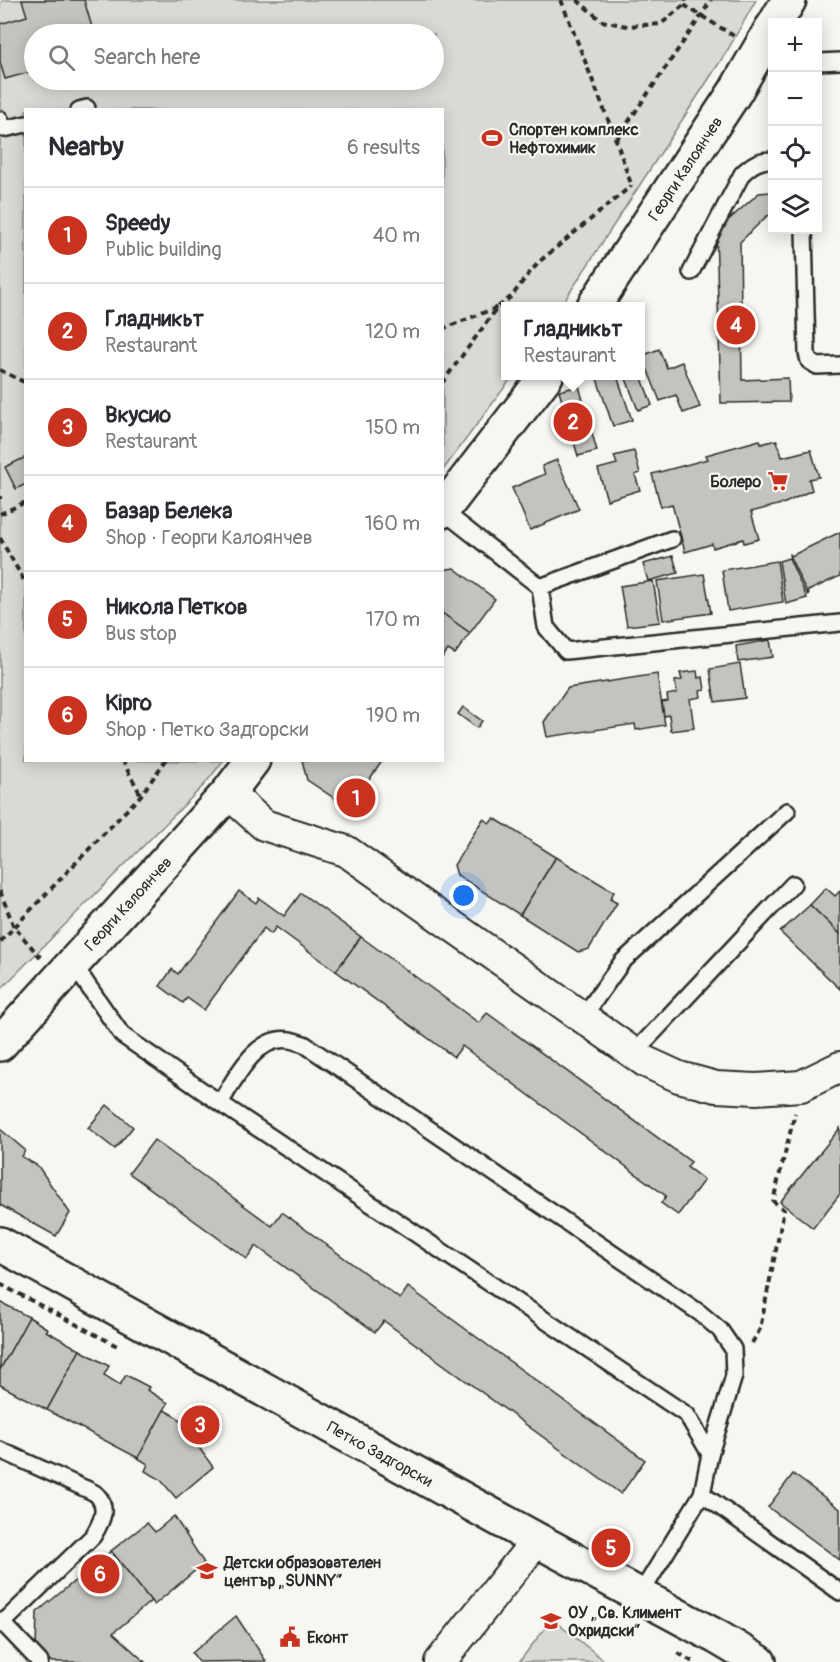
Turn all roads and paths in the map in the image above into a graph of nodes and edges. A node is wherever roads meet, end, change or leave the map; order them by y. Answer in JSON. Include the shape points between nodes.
{"nodes":[{"id":1,"x":561,"y":0,"type":"edge"},
{"id":2,"x":577,"y":0,"type":"edge"},
{"id":3,"x":711,"y":0,"type":"edge"},
{"id":4,"x":789,"y":0,"type":"edge"},
{"id":5,"x":685,"y":2,"type":"edge"},
{"id":6,"x":701,"y":16,"type":"junction"},
{"id":7,"x":778,"y":18,"type":"edge"},
{"id":8,"x":768,"y":35,"type":"edge"},
{"id":9,"x":742,"y":41,"type":"dead end"},
{"id":10,"x":840,"y":61,"type":"edge"},
{"id":11,"x":822,"y":62,"type":"edge"},
{"id":12,"x":0,"y":118,"type":"edge"},
{"id":13,"x":24,"y":124,"type":"edge"},
{"id":14,"x":616,"y":140,"type":"junction"},
{"id":15,"x":768,"y":160,"type":"edge"},
{"id":16,"x":631,"y":186,"type":"junction"},
{"id":17,"x":635,"y":196,"type":"dead end"},
{"id":18,"x":804,"y":234,"type":"edge"},
{"id":19,"x":691,"y":272,"type":"dead end"},
{"id":20,"x":504,"y":302,"type":"edge"},
{"id":21,"x":597,"y":302,"type":"edge"},
{"id":22,"x":501,"y":305,"type":"edge"},
{"id":23,"x":498,"y":307,"type":"junction"},
{"id":24,"x":501,"y":309,"type":"edge"},
{"id":25,"x":444,"y":328,"type":"edge"},
{"id":26,"x":840,"y":365,"type":"edge"},
{"id":27,"x":0,"y":370,"type":"edge"},
{"id":28,"x":444,"y":379,"type":"edge"},
{"id":29,"x":542,"y":380,"type":"edge"},
{"id":30,"x":24,"y":382,"type":"edge"},
{"id":31,"x":24,"y":503,"type":"edge"},
{"id":32,"x":444,"y":510,"type":"edge"},
{"id":33,"x":444,"y":512,"type":"edge"},
{"id":34,"x":0,"y":514,"type":"edge"},
{"id":35,"x":0,"y":538,"type":"edge"},
{"id":36,"x":672,"y":539,"type":"dead end"},
{"id":37,"x":24,"y":580,"type":"edge"},
{"id":38,"x":540,"y":587,"type":"junction"},
{"id":39,"x":840,"y":623,"type":"edge"},
{"id":40,"x":123,"y":762,"type":"edge"},
{"id":41,"x":165,"y":762,"type":"edge"},
{"id":42,"x":251,"y":762,"type":"edge"},
{"id":43,"x":228,"y":793,"type":"junction"},
{"id":44,"x":141,"y":795,"type":"junction"},
{"id":45,"x":787,"y":811,"type":"dead end"},
{"id":46,"x":793,"y":884,"type":"dead end"},
{"id":47,"x":0,"y":891,"type":"edge"},
{"id":48,"x":14,"y":927,"type":"junction"},
{"id":49,"x":0,"y":942,"type":"edge"},
{"id":50,"x":65,"y":972,"type":"junction"},
{"id":51,"x":583,"y":1017,"type":"junction"},
{"id":52,"x":0,"y":1044,"type":"edge"},
{"id":53,"x":634,"y":1053,"type":"junction"},
{"id":54,"x":840,"y":1067,"type":"edge"},
{"id":55,"x":801,"y":1086,"type":"junction"},
{"id":56,"x":220,"y":1103,"type":"junction"},
{"id":57,"x":0,"y":1244,"type":"edge"},
{"id":58,"x":734,"y":1376,"type":"junction"},
{"id":59,"x":0,"y":1450,"type":"edge"},
{"id":60,"x":710,"y":1454,"type":"junction"},
{"id":61,"x":702,"y":1494,"type":"junction"},
{"id":62,"x":537,"y":1540,"type":"junction"},
{"id":63,"x":840,"y":1592,"type":"edge"},
{"id":64,"x":640,"y":1595,"type":"junction"},
{"id":65,"x":2,"y":1622,"type":"edge"},
{"id":66,"x":40,"y":1662,"type":"edge"},
{"id":67,"x":440,"y":1662,"type":"edge"},
{"id":68,"x":759,"y":1662,"type":"edge"}],
"edges":[{"from":1,"to":14,"type":"path"},
{"from":2,"to":5,"type":"path","via":[[602,21],[627,26],[661,24]]},
{"from":3,"to":6,"type":"path"},
{"from":4,"to":7,"type":"street"},
{"from":5,"to":6,"type":"path"},
{"from":6,"to":9,"type":"path"},
{"from":6,"to":14,"type":"path"},
{"from":8,"to":21,"type":"street","name":"Георги Калоянчев","via":[[735,92]]},
{"from":10,"to":11,"type":"lane"},
{"from":12,"to":13,"type":"lane","via":[[4,129]]},
{"from":14,"to":16,"type":"path"},
{"from":15,"to":19,"type":"lane","via":[[751,165],[742,174]]},
{"from":16,"to":17,"type":"path"},
{"from":16,"to":20,"type":"path","via":[[540,261]]},
{"from":18,"to":26,"type":"lane","via":[[809,361],[817,366]]},
{"from":22,"to":23,"type":"path"},
{"from":23,"to":24,"type":"path"},
{"from":23,"to":25,"type":"path"},
{"from":23,"to":28,"type":"path"},
{"from":27,"to":30,"type":"path"},
{"from":29,"to":32,"type":"street"},
{"from":31,"to":34,"type":"path"},
{"from":33,"to":38,"type":"lane"},
{"from":35,"to":37,"type":"path"},
{"from":36,"to":38,"type":"lane"},
{"from":38,"to":39,"type":"lane","via":[[546,627],[566,651]]},
{"from":40,"to":44,"type":"path"},
{"from":41,"to":44,"type":"path"},
{"from":42,"to":43,"type":"street","name":"Георги Калоянчев"},
{"from":43,"to":50,"type":"street","name":"Георги Калоянчев"},
{"from":43,"to":51,"type":"street","via":[[264,825],[346,851]]},
{"from":44,"to":48,"type":"path"},
{"from":45,"to":51,"type":"lane","via":[[622,962]]},
{"from":46,"to":53,"type":"lane"},
{"from":47,"to":48,"type":"path"},
{"from":48,"to":49,"type":"path"},
{"from":48,"to":50,"type":"path","via":[[46,963]]},
{"from":50,"to":52,"type":"street","name":"Георги Калоянчев"},
{"from":50,"to":56,"type":"lane","via":[[122,1035]]},
{"from":51,"to":53,"type":"street"},
{"from":53,"to":55,"type":"street","via":[[679,1077],[716,1087]]},
{"from":54,"to":55,"type":"street"},
{"from":55,"to":58,"type":"path","via":[[773,1201],[784,1210],[760,1329]]},
{"from":56,"to":58,"type":"lane","via":[[252,1054],[266,1044],[288,1040],[304,1044],[700,1313],[720,1330],[733,1349]]},
{"from":56,"to":60,"type":"lane","via":[[687,1415]]},
{"from":57,"to":62,"type":"street","name":"Петко Задгорски"},
{"from":58,"to":60,"type":"lane"},
{"from":59,"to":65,"type":"lane","via":[[84,1488],[97,1496],[104,1509],[93,1536]]},
{"from":60,"to":61,"type":"lane"},
{"from":61,"to":63,"type":"lane"},
{"from":61,"to":64,"type":"lane"},
{"from":62,"to":64,"type":"street","name":"Петко Задгорски"},
{"from":62,"to":67,"type":"street"},
{"from":64,"to":68,"type":"street","name":"Петко Задгорски"},
{"from":65,"to":66,"type":"lane"}]}
